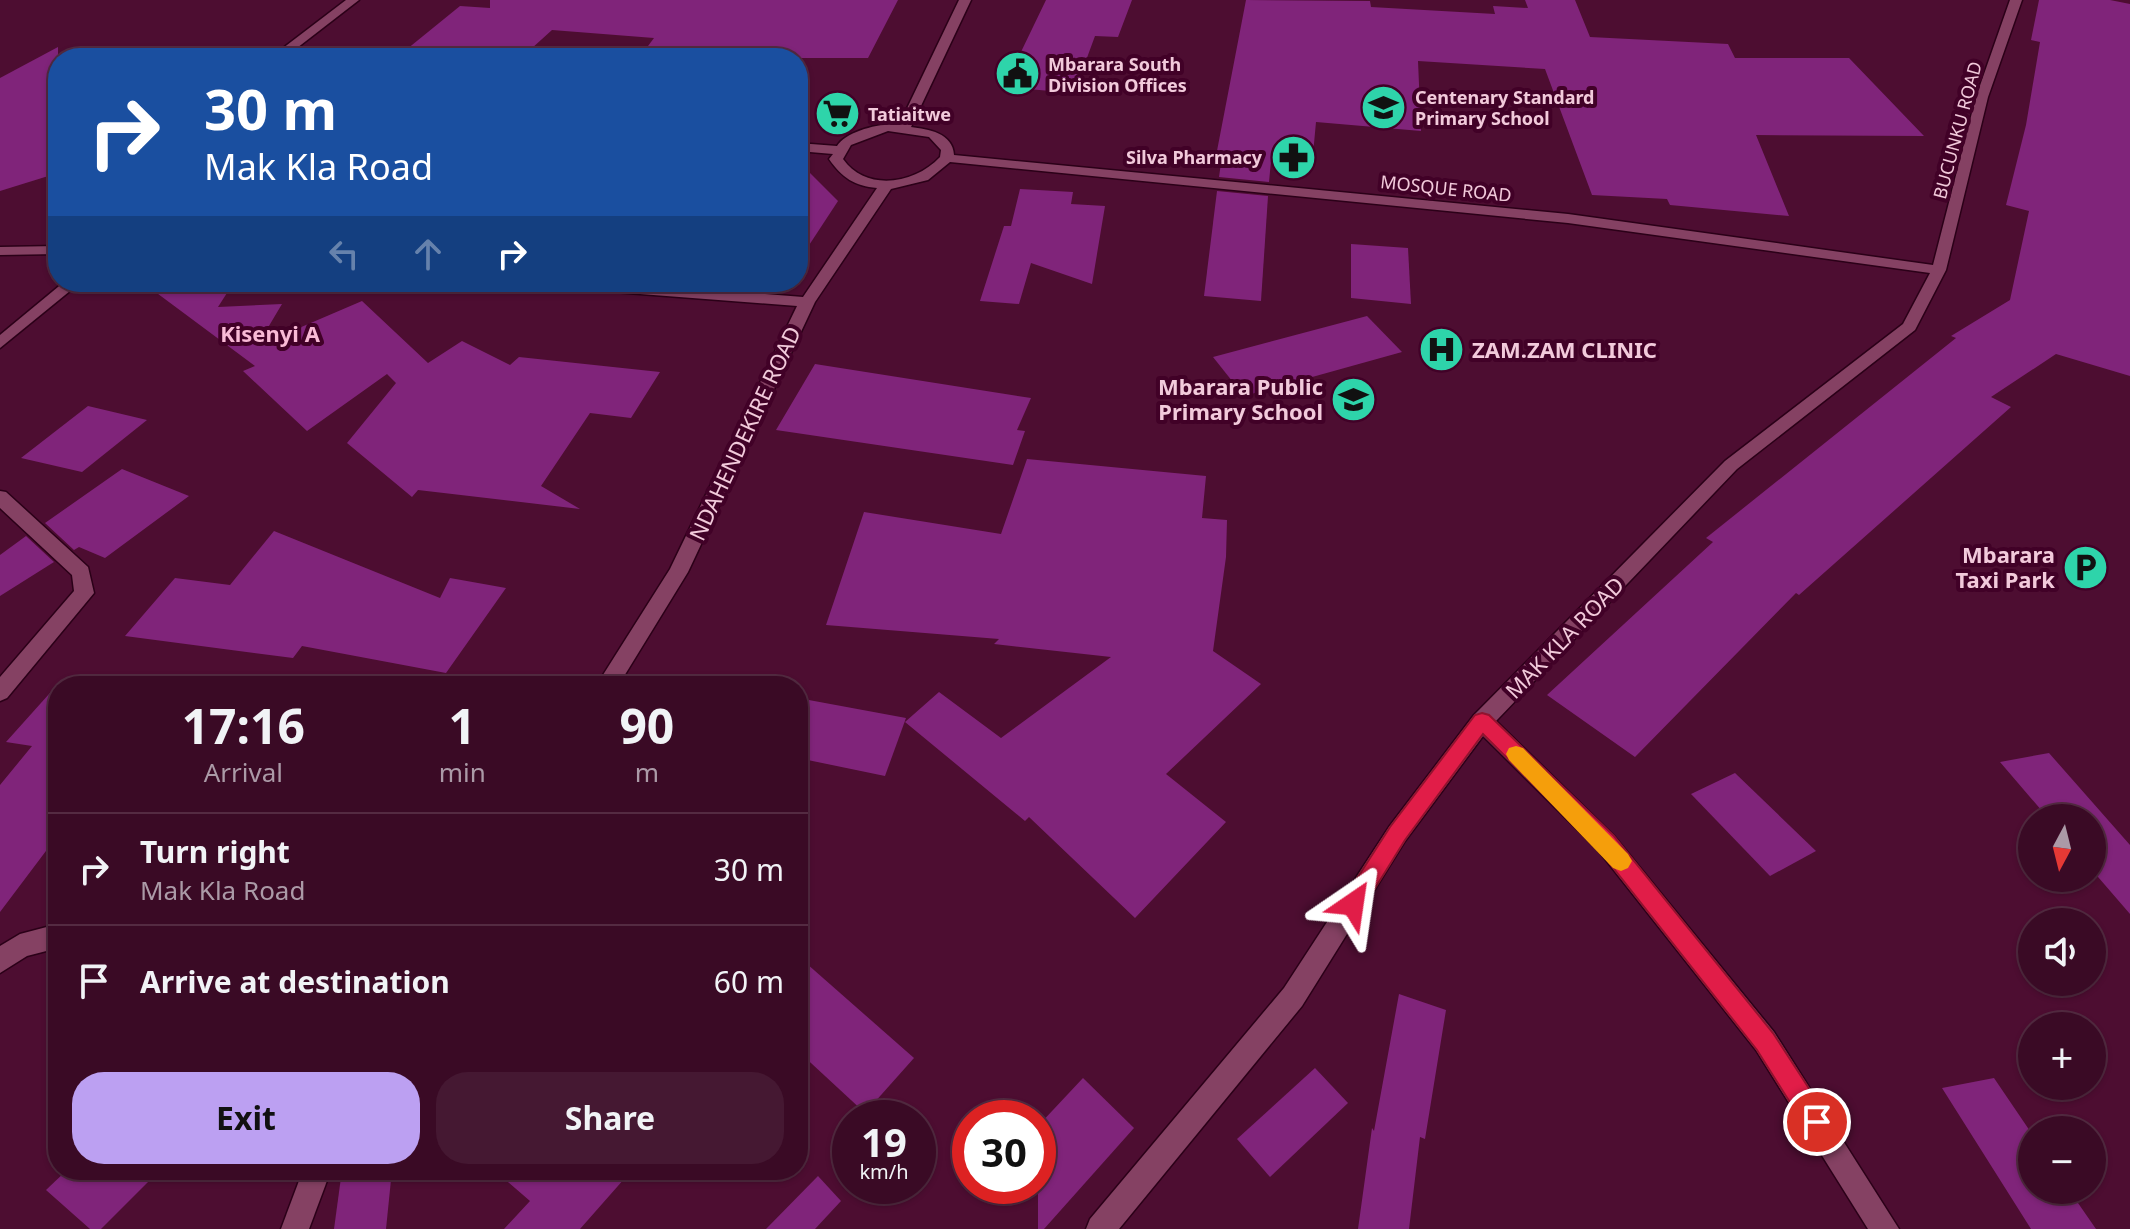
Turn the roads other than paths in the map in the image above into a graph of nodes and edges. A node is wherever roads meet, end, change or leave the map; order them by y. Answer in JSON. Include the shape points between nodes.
{"nodes":[{"id":1,"x":353,"y":0,"type":"edge"},
{"id":2,"x":965,"y":0,"type":"edge"},
{"id":3,"x":2016,"y":0,"type":"edge"},
{"id":4,"x":289,"y":48,"type":"edge"},
{"id":5,"x":904,"y":127,"type":"junction"},
{"id":6,"x":808,"y":148,"type":"edge"},
{"id":7,"x":838,"y":150,"type":"junction"},
{"id":8,"x":947,"y":158,"type":"junction"},
{"id":9,"x":888,"y":183,"type":"junction"},
{"id":10,"x":48,"y":250,"type":"edge"},
{"id":11,"x":0,"y":251,"type":"edge"},
{"id":12,"x":1939,"y":270,"type":"junction"},
{"id":13,"x":61,"y":292,"type":"edge"},
{"id":14,"x":678,"y":292,"type":"edge"},
{"id":15,"x":807,"y":302,"type":"junction"},
{"id":16,"x":0,"y":343,"type":"edge"},
{"id":17,"x":0,"y":497,"type":"edge"},
{"id":18,"x":613,"y":676,"type":"edge"},
{"id":19,"x":0,"y":692,"type":"edge"},
{"id":20,"x":1482,"y":721,"type":"junction"},
{"id":21,"x":48,"y":939,"type":"edge"},
{"id":22,"x":0,"y":961,"type":"edge"},
{"id":23,"x":313,"y":1180,"type":"edge"},
{"id":24,"x":295,"y":1229,"type":"edge"},
{"id":25,"x":1100,"y":1229,"type":"edge"},
{"id":26,"x":1885,"y":1229,"type":"edge"}],
"edges":[{"from":1,"to":4,"type":"street"},
{"from":2,"to":5,"type":"street"},
{"from":3,"to":12,"type":"street","name":"BUCUNKU ROAD","via":[[1982,97]]},
{"from":5,"to":7,"type":"street","via":[[857,135]]},
{"from":5,"to":8,"type":"street","via":[[943,141]]},
{"from":6,"to":7,"type":"street"},
{"from":7,"to":9,"type":"street","via":[[840,168],[850,176]]},
{"from":8,"to":9,"type":"street","via":[[931,174]]},
{"from":8,"to":12,"type":"street","name":"MOSQUE ROAD","via":[[1450,206],[1782,244]]},
{"from":9,"to":15,"type":"street","name":"NDAHENDEKIRE ROAD"},
{"from":10,"to":11,"type":"street"},
{"from":12,"to":20,"type":"street","name":"MAK KLA ROAD","via":[[1909,327],[1731,465]]},
{"from":13,"to":16,"type":"street"},
{"from":14,"to":15,"type":"street"},
{"from":15,"to":18,"type":"street","name":"NDAHENDEKIRE ROAD","via":[[678,572]]},
{"from":17,"to":19,"type":"street","via":[[81,572],[84,593]]},
{"from":20,"to":25,"type":"street","name":"MAK KLA ROAD","via":[[1397,834],[1293,997]]},
{"from":20,"to":26,"type":"street","via":[[1606,843],[1755,1029]]},
{"from":21,"to":22,"type":"street","via":[[20,946]]},
{"from":23,"to":24,"type":"street"}]}
